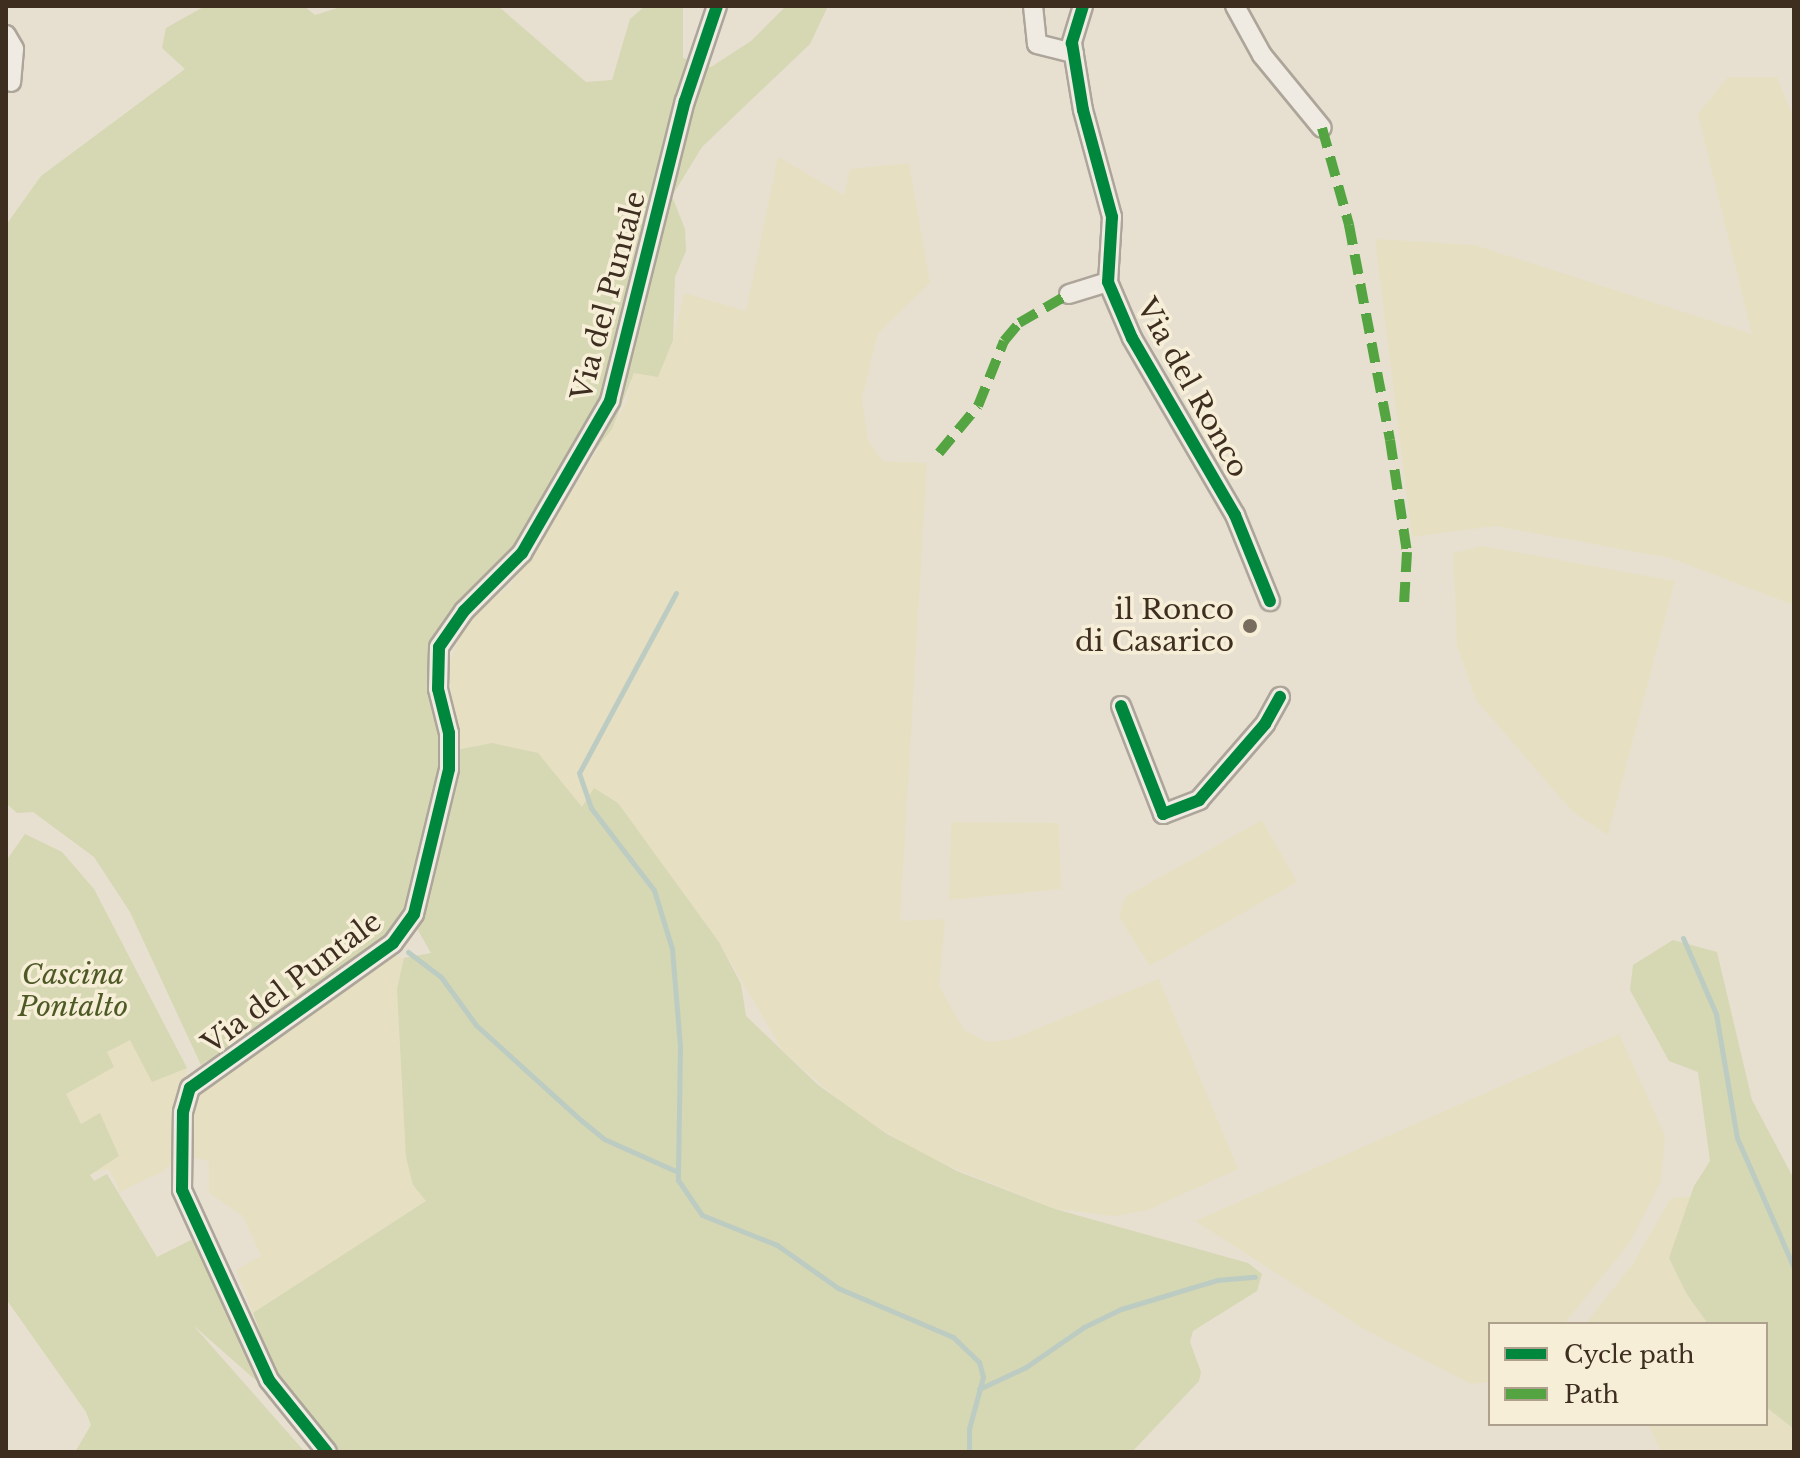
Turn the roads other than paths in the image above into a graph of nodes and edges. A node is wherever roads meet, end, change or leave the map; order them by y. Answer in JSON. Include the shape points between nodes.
{"nodes":[{"id":1,"x":717,"y":6,"type":"edge"},
{"id":2,"x":1033,"y":6,"type":"edge"},
{"id":3,"x":1083,"y":6,"type":"edge"},
{"id":4,"x":1235,"y":6,"type":"edge"},
{"id":5,"x":6,"y":35,"type":"edge"},
{"id":6,"x":1074,"y":53,"type":"junction"},
{"id":7,"x":11,"y":82,"type":"dead end"},
{"id":8,"x":1322,"y":128,"type":"dead end"},
{"id":9,"x":1108,"y":282,"type":"junction"},
{"id":10,"x":1069,"y":294,"type":"dead end"},
{"id":11,"x":1270,"y":601,"type":"dead end"},
{"id":12,"x":1280,"y":697,"type":"dead end"},
{"id":13,"x":1121,"y":706,"type":"dead end"},
{"id":14,"x":327,"y":1452,"type":"edge"}],
"edges":[{"from":1,"to":14,"type":"street","name":"Via del Puntale","via":[[685,101],[610,401],[522,553],[464,611],[439,647],[438,689],[449,733],[449,769],[414,914],[393,943],[190,1088],[183,1112],[182,1190],[187,1202],[269,1380]]},
{"from":2,"to":6,"type":"street","via":[[1037,44]]},
{"from":3,"to":6,"type":"street","name":"Via del Ronco"},
{"from":4,"to":8,"type":"street","via":[[1262,55]]},
{"from":5,"to":7,"type":"street","via":[[14,49]]},
{"from":6,"to":9,"type":"street","name":"Via del Ronco","via":[[1083,110],[1112,217]]},
{"from":9,"to":10,"type":"street"},
{"from":9,"to":11,"type":"street","name":"Via del Ronco","via":[[1132,338],[1235,515]]},
{"from":12,"to":13,"type":"street","via":[[1265,724],[1199,800],[1163,814]]}]}
